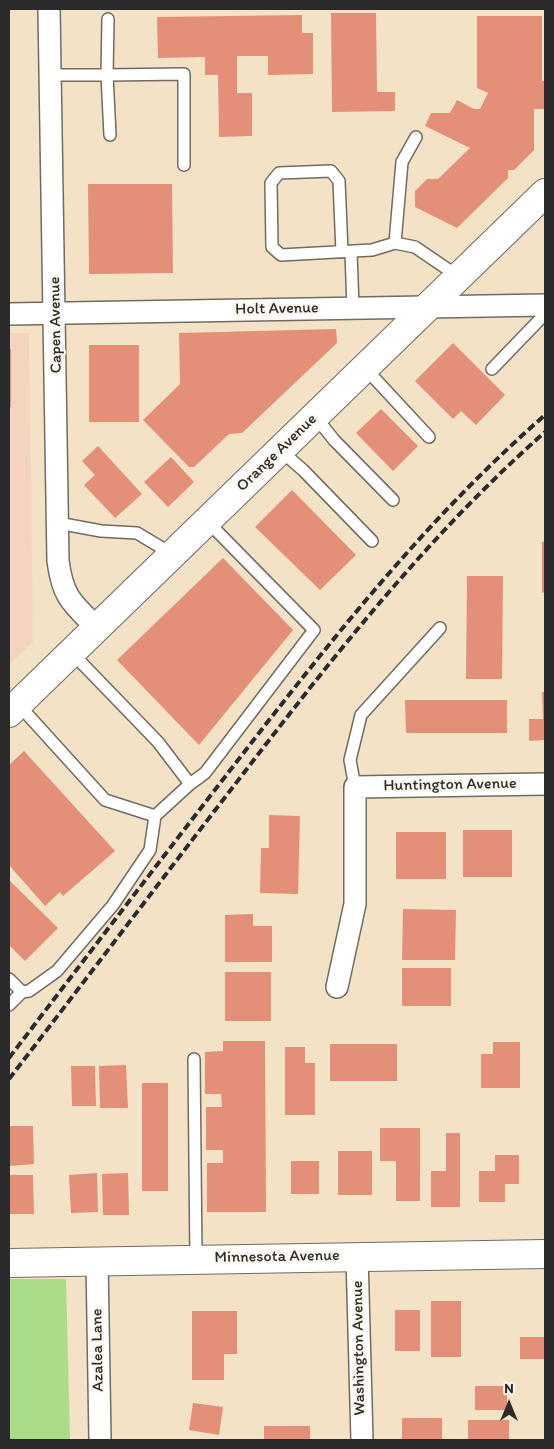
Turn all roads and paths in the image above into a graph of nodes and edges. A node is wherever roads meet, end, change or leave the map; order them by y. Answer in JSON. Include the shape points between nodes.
{"nodes":[{"id":1,"x":49,"y":9,"type":"edge"},
{"id":2,"x":108,"y":19,"type":"dead end"},
{"id":3,"x":51,"y":75,"type":"junction"},
{"id":4,"x":107,"y":75,"type":"junction"},
{"id":5,"x":110,"y":135,"type":"dead end"},
{"id":6,"x":416,"y":138,"type":"dead end"},
{"id":7,"x":184,"y":165,"type":"dead end"},
{"id":8,"x":545,"y":193,"type":"edge"},
{"id":9,"x":395,"y":243,"type":"junction"},
{"id":10,"x":346,"y":252,"type":"junction"},
{"id":11,"x":459,"y":277,"type":"junction"},
{"id":12,"x":545,"y":305,"type":"edge"},
{"id":13,"x":428,"y":307,"type":"junction"},
{"id":14,"x":353,"y":308,"type":"junction"},
{"id":15,"x":9,"y":314,"type":"edge"},
{"id":16,"x":56,"y":314,"type":"junction"},
{"id":17,"x":545,"y":314,"type":"edge"},
{"id":18,"x":365,"y":368,"type":"junction"},
{"id":19,"x":492,"y":369,"type":"dead end"},
{"id":20,"x":315,"y":416,"type":"junction"},
{"id":21,"x":429,"y":438,"type":"dead end"},
{"id":22,"x":280,"y":450,"type":"junction"},
{"id":23,"x":393,"y":500,"type":"dead end"},
{"id":24,"x":207,"y":521,"type":"junction"},
{"id":25,"x":58,"y":523,"type":"junction"},
{"id":26,"x":372,"y":541,"type":"dead end"},
{"id":27,"x":172,"y":555,"type":"junction"},
{"id":28,"x":97,"y":628,"type":"junction"},
{"id":29,"x":440,"y":628,"type":"dead end"},
{"id":30,"x":72,"y":652,"type":"junction"},
{"id":31,"x":13,"y":709,"type":"edge"},
{"id":32,"x":190,"y":784,"type":"junction"},
{"id":33,"x":545,"y":784,"type":"edge"},
{"id":34,"x":355,"y":787,"type":"junction"},
{"id":35,"x":155,"y":816,"type":"junction"},
{"id":36,"x":9,"y":979,"type":"edge"},
{"id":37,"x":336,"y":987,"type":"dead end"},
{"id":38,"x":22,"y":992,"type":"junction"},
{"id":39,"x":9,"y":1005,"type":"edge"},
{"id":40,"x":194,"y":1059,"type":"dead end"},
{"id":41,"x":545,"y":1254,"type":"edge"},
{"id":42,"x":357,"y":1256,"type":"junction"},
{"id":43,"x":196,"y":1258,"type":"junction"},
{"id":44,"x":97,"y":1260,"type":"junction"},
{"id":45,"x":9,"y":1263,"type":"edge"},
{"id":46,"x":100,"y":1440,"type":"edge"},
{"id":47,"x":362,"y":1440,"type":"edge"}],
"edges":[{"from":1,"to":3,"type":"street","name":"Capen Avenue"},
{"from":2,"to":4,"type":"lane"},
{"from":3,"to":4,"type":"lane"},
{"from":3,"to":16,"type":"street","name":"Capen Avenue"},
{"from":4,"to":5,"type":"lane"},
{"from":4,"to":7,"type":"lane","via":[[184,74]]},
{"from":6,"to":9,"type":"lane","via":[[402,162]]},
{"from":8,"to":11,"type":"main road","name":"Orange Avenue"},
{"from":9,"to":10,"type":"lane","via":[[372,250]]},
{"from":9,"to":11,"type":"lane","via":[[415,247]]},
{"from":10,"to":10,"type":"lane","via":[[281,255],[272,247],[271,183],[279,173],[331,172],[339,181]]},
{"from":10,"to":14,"type":"lane"},
{"from":11,"to":13,"type":"main road","name":"Orange Avenue"},
{"from":12,"to":13,"type":"street","name":"Holt Avenue"},
{"from":13,"to":14,"type":"street","name":"Holt Avenue"},
{"from":13,"to":18,"type":"main road","name":"Orange Avenue"},
{"from":14,"to":16,"type":"street","name":"Holt Avenue"},
{"from":15,"to":16,"type":"street","name":"Holt Avenue"},
{"from":16,"to":25,"type":"street","name":"Capen Avenue"},
{"from":17,"to":19,"type":"lane"},
{"from":18,"to":20,"type":"main road","name":"Orange Avenue"},
{"from":18,"to":21,"type":"lane"},
{"from":20,"to":22,"type":"main road","name":"Orange Avenue"},
{"from":20,"to":23,"type":"lane"},
{"from":22,"to":24,"type":"main road","name":"Orange Avenue"},
{"from":22,"to":26,"type":"lane"},
{"from":24,"to":27,"type":"main road","name":"Orange Avenue"},
{"from":24,"to":32,"type":"lane","via":[[314,630],[205,772]]},
{"from":25,"to":27,"type":"lane","via":[[101,531],[137,532]]},
{"from":25,"to":28,"type":"street","name":"Capen Avenue","via":[[58,561],[63,589],[69,601]]},
{"from":27,"to":28,"type":"main road","name":"Orange Avenue"},
{"from":28,"to":30,"type":"main road","name":"Orange Avenue"},
{"from":29,"to":34,"type":"lane","via":[[361,715],[350,760]]},
{"from":30,"to":31,"type":"main road","name":"Orange Avenue"},
{"from":30,"to":32,"type":"lane","via":[[158,742]]},
{"from":31,"to":35,"type":"lane","via":[[105,800]]},
{"from":32,"to":35,"type":"lane"},
{"from":33,"to":34,"type":"street","name":"Huntington Avenue"},
{"from":34,"to":37,"type":"street","via":[[355,904]]},
{"from":35,"to":38,"type":"lane","via":[[150,850],[113,905],[57,971],[29,991]]},
{"from":36,"to":38,"type":"lane"},
{"from":38,"to":39,"type":"lane"},
{"from":40,"to":43,"type":"lane"},
{"from":41,"to":42,"type":"main road","name":"Minnesota Avenue"},
{"from":42,"to":43,"type":"main road","name":"Minnesota Avenue"},
{"from":42,"to":47,"type":"street","name":"Washington Avenue"},
{"from":43,"to":44,"type":"main road","name":"Minnesota Avenue"},
{"from":44,"to":45,"type":"main road","name":"Minnesota Avenue"},
{"from":44,"to":46,"type":"street","name":"Azalea Lane"}]}
